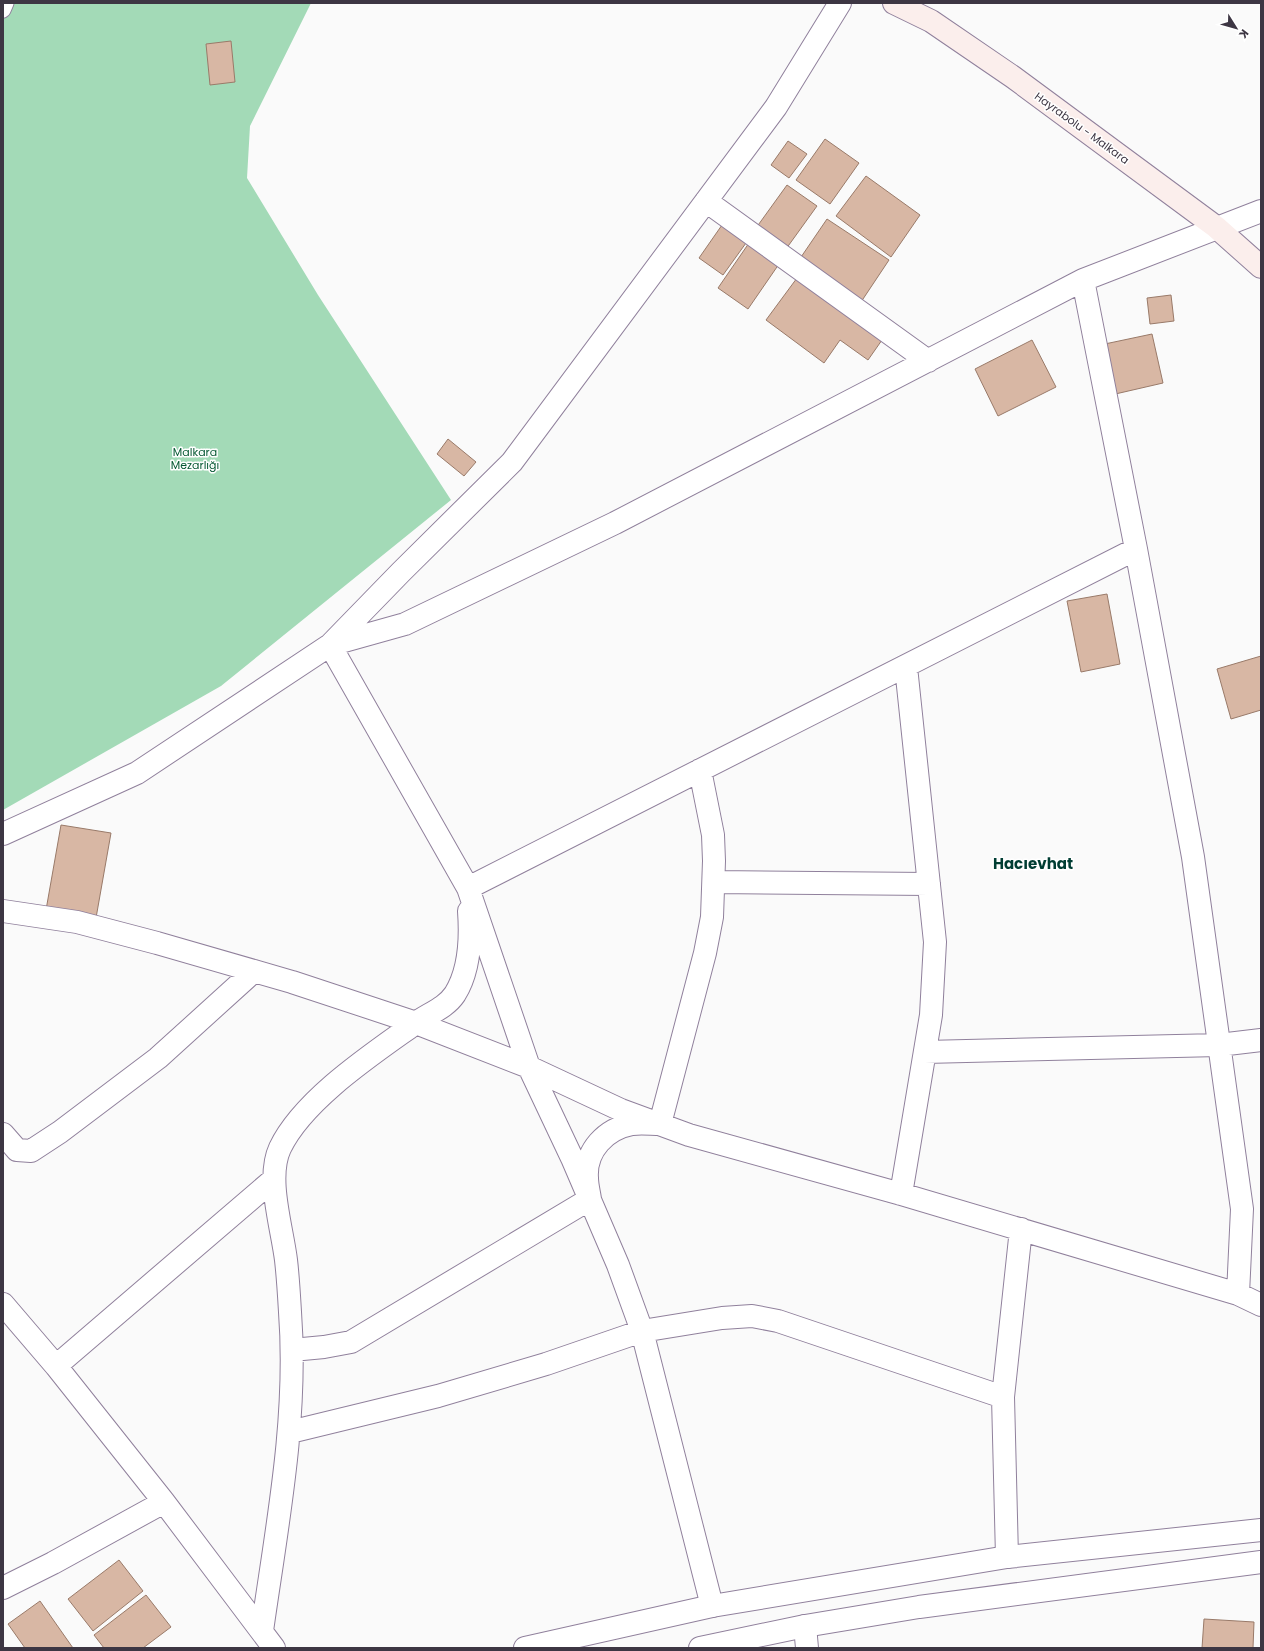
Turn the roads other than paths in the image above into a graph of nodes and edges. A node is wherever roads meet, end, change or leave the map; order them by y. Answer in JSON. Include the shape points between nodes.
{"nodes":[{"id":1,"x":6,"y":3,"type":"edge"},
{"id":2,"x":840,"y":3,"type":"edge"},
{"id":3,"x":894,"y":3,"type":"edge"},
{"id":4,"x":3,"y":10,"type":"edge"},
{"id":5,"x":706,"y":201,"type":"junction"},
{"id":6,"x":1261,"y":211,"type":"edge"},
{"id":7,"x":1216,"y":227,"type":"junction"},
{"id":8,"x":1261,"y":268,"type":"edge"},
{"id":9,"x":1083,"y":280,"type":"junction"},
{"id":10,"x":928,"y":361,"type":"junction"},
{"id":11,"x":1136,"y":548,"type":"junction"},
{"id":12,"x":330,"y":645,"type":"junction"},
{"id":13,"x":906,"y":667,"type":"junction"},
{"id":14,"x":700,"y":770,"type":"junction"},
{"id":15,"x":3,"y":834,"type":"edge"},
{"id":16,"x":714,"y":882,"type":"junction"},
{"id":17,"x":929,"y":884,"type":"junction"},
{"id":18,"x":468,"y":888,"type":"junction"},
{"id":19,"x":3,"y":911,"type":"edge"},
{"id":20,"x":254,"y":971,"type":"junction"},
{"id":21,"x":416,"y":1023,"type":"junction"},
{"id":22,"x":1261,"y":1040,"type":"edge"},
{"id":23,"x":1219,"y":1045,"type":"junction"},
{"id":24,"x":925,"y":1052,"type":"junction"},
{"id":25,"x":529,"y":1067,"type":"junction"},
{"id":26,"x":660,"y":1124,"type":"junction"},
{"id":27,"x":3,"y":1134,"type":"edge"},
{"id":28,"x":274,"y":1179,"type":"junction"},
{"id":29,"x":901,"y":1194,"type":"junction"},
{"id":30,"x":590,"y":1199,"type":"junction"},
{"id":31,"x":1021,"y":1229,"type":"junction"},
{"id":32,"x":1238,"y":1294,"type":"junction"},
{"id":33,"x":3,"y":1304,"type":"edge"},
{"id":34,"x":1261,"y":1305,"type":"edge"},
{"id":35,"x":642,"y":1331,"type":"junction"},
{"id":36,"x":292,"y":1350,"type":"junction"},
{"id":37,"x":56,"y":1366,"type":"junction"},
{"id":38,"x":1003,"y":1397,"type":"junction"},
{"id":39,"x":290,"y":1432,"type":"junction"},
{"id":40,"x":164,"y":1502,"type":"junction"},
{"id":41,"x":1261,"y":1530,"type":"edge"},
{"id":42,"x":1007,"y":1557,"type":"junction"},
{"id":43,"x":1261,"y":1562,"type":"edge"},
{"id":44,"x":3,"y":1588,"type":"edge"},
{"id":45,"x":712,"y":1606,"type":"junction"},
{"id":46,"x":805,"y":1626,"type":"junction"},
{"id":47,"x":268,"y":1639,"type":"edge"},
{"id":48,"x":525,"y":1648,"type":"edge"},
{"id":49,"x":700,"y":1648,"type":"edge"},
{"id":50,"x":807,"y":1648,"type":"edge"}],
"edges":[{"from":1,"to":4,"type":"lane"},
{"from":2,"to":5,"type":"street","via":[[776,107]]},
{"from":3,"to":7,"type":"main road","name":"Hayrabolu - Malkara","via":[[932,22],[1013,77]]},
{"from":5,"to":10,"type":"street"},
{"from":5,"to":12,"type":"street","via":[[512,462]]},
{"from":6,"to":7,"type":"street"},
{"from":7,"to":8,"type":"main road","name":"Hayrabolu - Malkara"},
{"from":7,"to":9,"type":"street"},
{"from":9,"to":10,"type":"street"},
{"from":9,"to":11,"type":"street"},
{"from":10,"to":12,"type":"street","via":[[615,523],[412,621]]},
{"from":11,"to":13,"type":"street"},
{"from":11,"to":23,"type":"street","via":[[1192,856]]},
{"from":12,"to":15,"type":"street","via":[[137,773]]},
{"from":12,"to":18,"type":"street"},
{"from":13,"to":14,"type":"street"},
{"from":13,"to":17,"type":"street"},
{"from":14,"to":16,"type":"street","via":[[713,835]]},
{"from":14,"to":18,"type":"street"},
{"from":16,"to":17,"type":"street"},
{"from":16,"to":26,"type":"street","via":[[712,917],[705,953]]},
{"from":17,"to":24,"type":"street","via":[[935,942],[931,1015]]},
{"from":18,"to":21,"type":"street","via":[[471,932],[462,980],[448,1003]]},
{"from":18,"to":25,"type":"street"},
{"from":19,"to":20,"type":"street","via":[[77,922],[157,942]]},
{"from":20,"to":21,"type":"street"},
{"from":20,"to":27,"type":"street","via":[[158,1058],[31,1151],[17,1150]]},
{"from":21,"to":25,"type":"street"},
{"from":21,"to":28,"type":"street","via":[[357,1066],[310,1108],[280,1148]]},
{"from":22,"to":23,"type":"street"},
{"from":23,"to":24,"type":"street"},
{"from":23,"to":32,"type":"street","via":[[1242,1210]]},
{"from":24,"to":29,"type":"street"},
{"from":25,"to":26,"type":"street","via":[[621,1110]]},
{"from":25,"to":30,"type":"street"},
{"from":26,"to":29,"type":"street","via":[[689,1135]]},
{"from":26,"to":30,"type":"street","via":[[633,1124],[614,1130],[599,1141],[589,1158],[587,1177]]},
{"from":28,"to":36,"type":"street","via":[[286,1260]]},
{"from":28,"to":37,"type":"street"},
{"from":29,"to":31,"type":"street"},
{"from":30,"to":35,"type":"street"},
{"from":30,"to":36,"type":"street","via":[[351,1342]]},
{"from":31,"to":32,"type":"street"},
{"from":31,"to":38,"type":"street"},
{"from":32,"to":34,"type":"street"},
{"from":33,"to":37,"type":"street"},
{"from":35,"to":38,"type":"street","via":[[722,1318],[752,1316],[772,1320]]},
{"from":35,"to":39,"type":"street","via":[[546,1364],[438,1396]]},
{"from":35,"to":45,"type":"street"},
{"from":36,"to":39,"type":"street"},
{"from":37,"to":40,"type":"street"},
{"from":38,"to":42,"type":"street"},
{"from":39,"to":47,"type":"street"},
{"from":40,"to":44,"type":"street"},
{"from":40,"to":47,"type":"street"},
{"from":41,"to":42,"type":"street"},
{"from":42,"to":45,"type":"street"},
{"from":43,"to":46,"type":"street","via":[[919,1607]]},
{"from":45,"to":48,"type":"street"},
{"from":46,"to":49,"type":"street"},
{"from":46,"to":50,"type":"street"}]}
